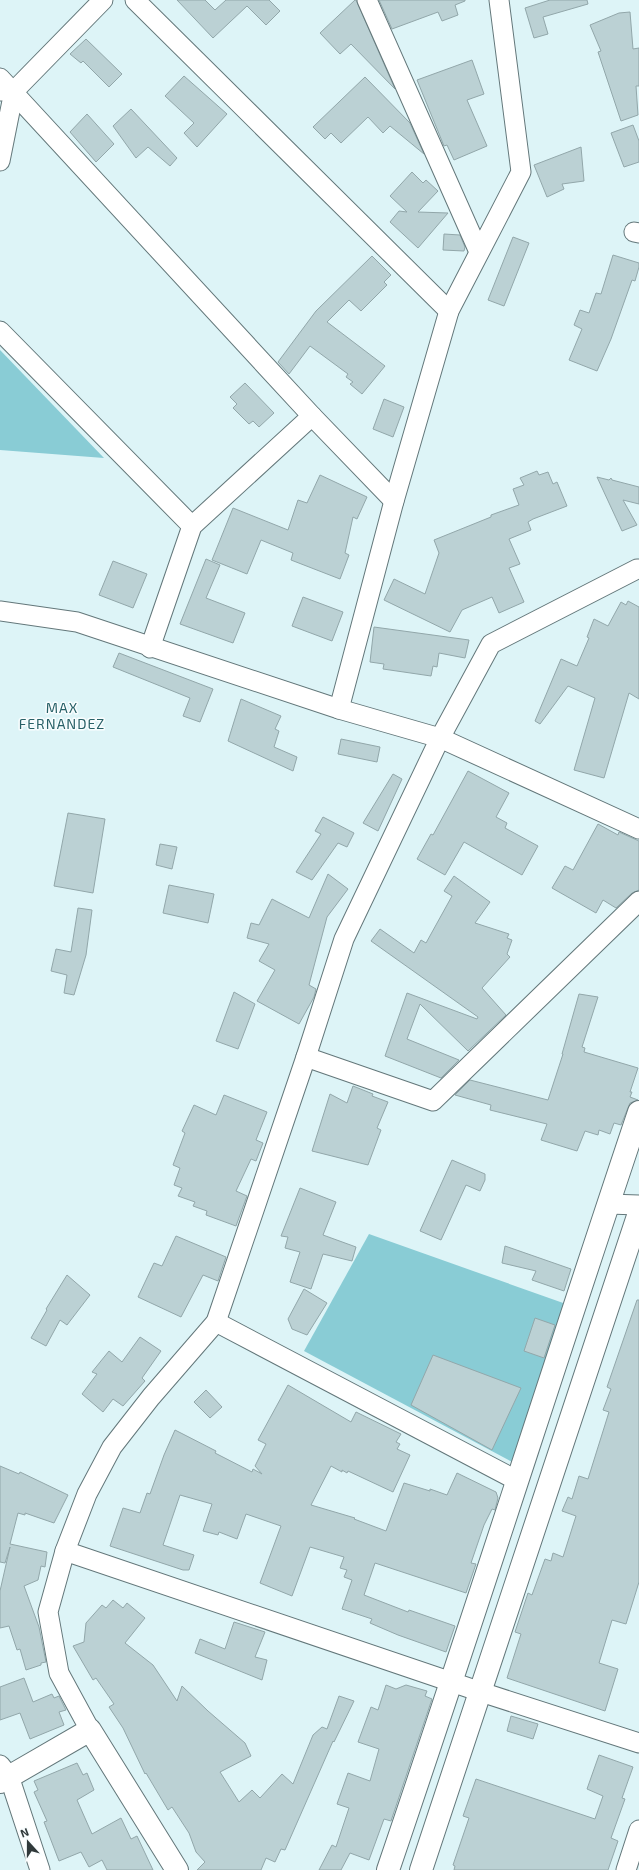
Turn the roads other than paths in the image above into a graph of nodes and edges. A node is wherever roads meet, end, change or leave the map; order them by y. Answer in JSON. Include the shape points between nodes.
{"nodes":[{"id":1,"x":104,"y":0,"type":"edge"},
{"id":2,"x":134,"y":0,"type":"edge"},
{"id":3,"x":367,"y":0,"type":"edge"},
{"id":4,"x":498,"y":0,"type":"edge"},
{"id":5,"x":0,"y":78,"type":"edge"},
{"id":6,"x":7,"y":91,"type":"edge"},
{"id":7,"x":0,"y":161,"type":"edge"},
{"id":8,"x":479,"y":252,"type":"junction"},
{"id":9,"x":449,"y":311,"type":"junction"},
{"id":10,"x":0,"y":331,"type":"edge"},
{"id":11,"x":312,"y":416,"type":"junction"},
{"id":12,"x":394,"y":501,"type":"junction"},
{"id":13,"x":192,"y":526,"type":"junction"},
{"id":14,"x":639,"y":569,"type":"edge"},
{"id":15,"x":0,"y":611,"type":"edge"},
{"id":16,"x":150,"y":648,"type":"junction"},
{"id":17,"x":339,"y":709,"type":"junction"},
{"id":18,"x":440,"y":738,"type":"junction"},
{"id":19,"x":639,"y":829,"type":"edge"},
{"id":20,"x":639,"y":900,"type":"edge"},
{"id":21,"x":306,"y":1057,"type":"junction"},
{"id":22,"x":639,"y":1112,"type":"edge"},
{"id":23,"x":608,"y":1204,"type":"junction"},
{"id":24,"x":639,"y":1205,"type":"edge"},
{"id":25,"x":639,"y":1213,"type":"edge"},
{"id":26,"x":216,"y":1322,"type":"junction"},
{"id":27,"x":516,"y":1480,"type":"junction"},
{"id":28,"x":65,"y":1551,"type":"junction"},
{"id":29,"x":452,"y":1682,"type":"junction"},
{"id":30,"x":481,"y":1692,"type":"junction"},
{"id":31,"x":90,"y":1730,"type":"junction"},
{"id":32,"x":639,"y":1743,"type":"edge"},
{"id":33,"x":3,"y":1774,"type":"edge"},
{"id":34,"x":639,"y":1830,"type":"edge"},
{"id":35,"x":40,"y":1870,"type":"edge"},
{"id":36,"x":177,"y":1870,"type":"edge"},
{"id":37,"x":388,"y":1870,"type":"edge"},
{"id":38,"x":421,"y":1870,"type":"edge"},
{"id":39,"x":626,"y":1870,"type":"edge"}],
"edges":[{"from":1,"to":6,"type":"street"},
{"from":2,"to":9,"type":"street"},
{"from":3,"to":8,"type":"street"},
{"from":4,"to":8,"type":"street","via":[[521,172]]},
{"from":5,"to":6,"type":"street"},
{"from":6,"to":7,"type":"street"},
{"from":6,"to":11,"type":"street"},
{"from":8,"to":9,"type":"street"},
{"from":9,"to":12,"type":"street"},
{"from":10,"to":13,"type":"street"},
{"from":11,"to":12,"type":"street"},
{"from":11,"to":13,"type":"street"},
{"from":12,"to":17,"type":"street"},
{"from":13,"to":16,"type":"street"},
{"from":14,"to":18,"type":"street","via":[[491,644]]},
{"from":15,"to":16,"type":"street","via":[[77,622]]},
{"from":16,"to":17,"type":"street"},
{"from":17,"to":18,"type":"street"},
{"from":18,"to":19,"type":"street"},
{"from":18,"to":21,"type":"street","via":[[344,939]]},
{"from":20,"to":21,"type":"street","via":[[433,1101]]},
{"from":21,"to":26,"type":"street"},
{"from":22,"to":23,"type":"street"},
{"from":23,"to":24,"type":"street"},
{"from":23,"to":27,"type":"street"},
{"from":25,"to":30,"type":"street"},
{"from":26,"to":27,"type":"street"},
{"from":26,"to":28,"type":"street","via":[[112,1447],[87,1494]]},
{"from":27,"to":29,"type":"street"},
{"from":28,"to":29,"type":"street"},
{"from":28,"to":31,"type":"street","via":[[48,1612],[59,1673]]},
{"from":29,"to":30,"type":"street"},
{"from":29,"to":37,"type":"street"},
{"from":30,"to":32,"type":"street"},
{"from":30,"to":38,"type":"street"},
{"from":31,"to":33,"type":"street"},
{"from":31,"to":36,"type":"street"},
{"from":33,"to":35,"type":"street"},
{"from":34,"to":39,"type":"street"}]}
